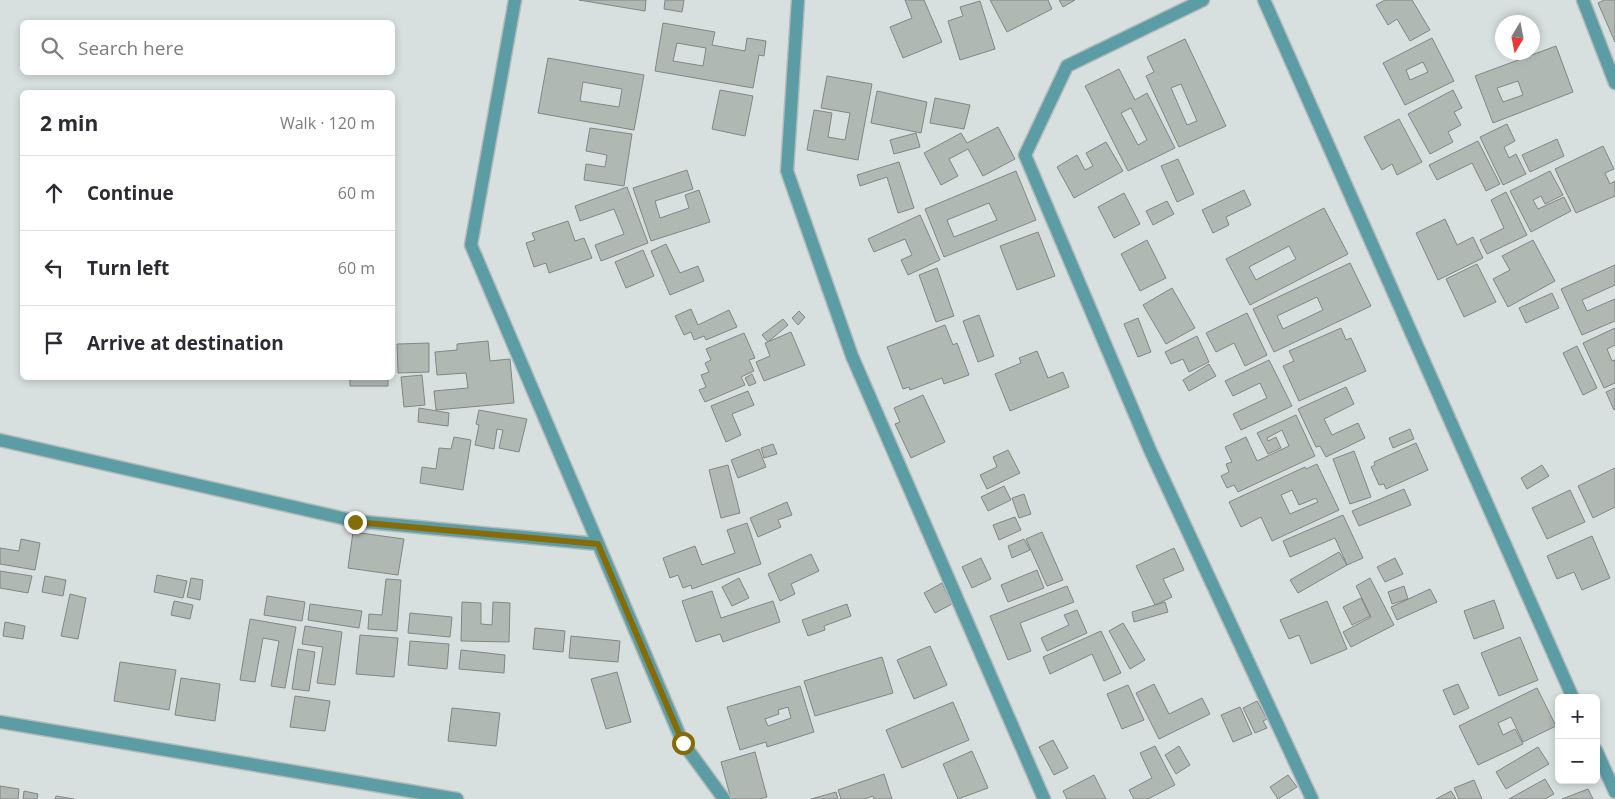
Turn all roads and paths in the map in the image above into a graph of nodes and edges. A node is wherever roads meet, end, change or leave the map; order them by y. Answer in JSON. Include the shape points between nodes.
{"nodes":[{"id":1,"x":515,"y":0,"type":"edge"},
{"id":2,"x":798,"y":0,"type":"edge"},
{"id":3,"x":1203,"y":0,"type":"edge"},
{"id":4,"x":1264,"y":0,"type":"edge"},
{"id":5,"x":1583,"y":0,"type":"edge"},
{"id":6,"x":1615,"y":83,"type":"edge"},
{"id":7,"x":0,"y":440,"type":"edge"},
{"id":8,"x":598,"y":544,"type":"junction"},
{"id":9,"x":1571,"y":694,"type":"edge"},
{"id":10,"x":0,"y":722,"type":"edge"},
{"id":11,"x":1600,"y":759,"type":"edge"},
{"id":12,"x":1615,"y":792,"type":"edge"},
{"id":13,"x":458,"y":799,"type":"edge"},
{"id":14,"x":724,"y":799,"type":"edge"},
{"id":15,"x":1044,"y":799,"type":"edge"},
{"id":16,"x":1312,"y":799,"type":"edge"}],
"edges":[{"from":1,"to":8,"type":"street","via":[[471,245]]},
{"from":2,"to":15,"type":"street","via":[[787,171],[852,356]]},
{"from":3,"to":16,"type":"street","via":[[1067,66],[1024,155],[1150,450]]},
{"from":4,"to":9,"type":"street"},
{"from":5,"to":6,"type":"street"},
{"from":7,"to":8,"type":"street","via":[[355,522]]},
{"from":8,"to":14,"type":"street","via":[[683,743]]},
{"from":10,"to":13,"type":"street"},
{"from":11,"to":12,"type":"street"}]}
